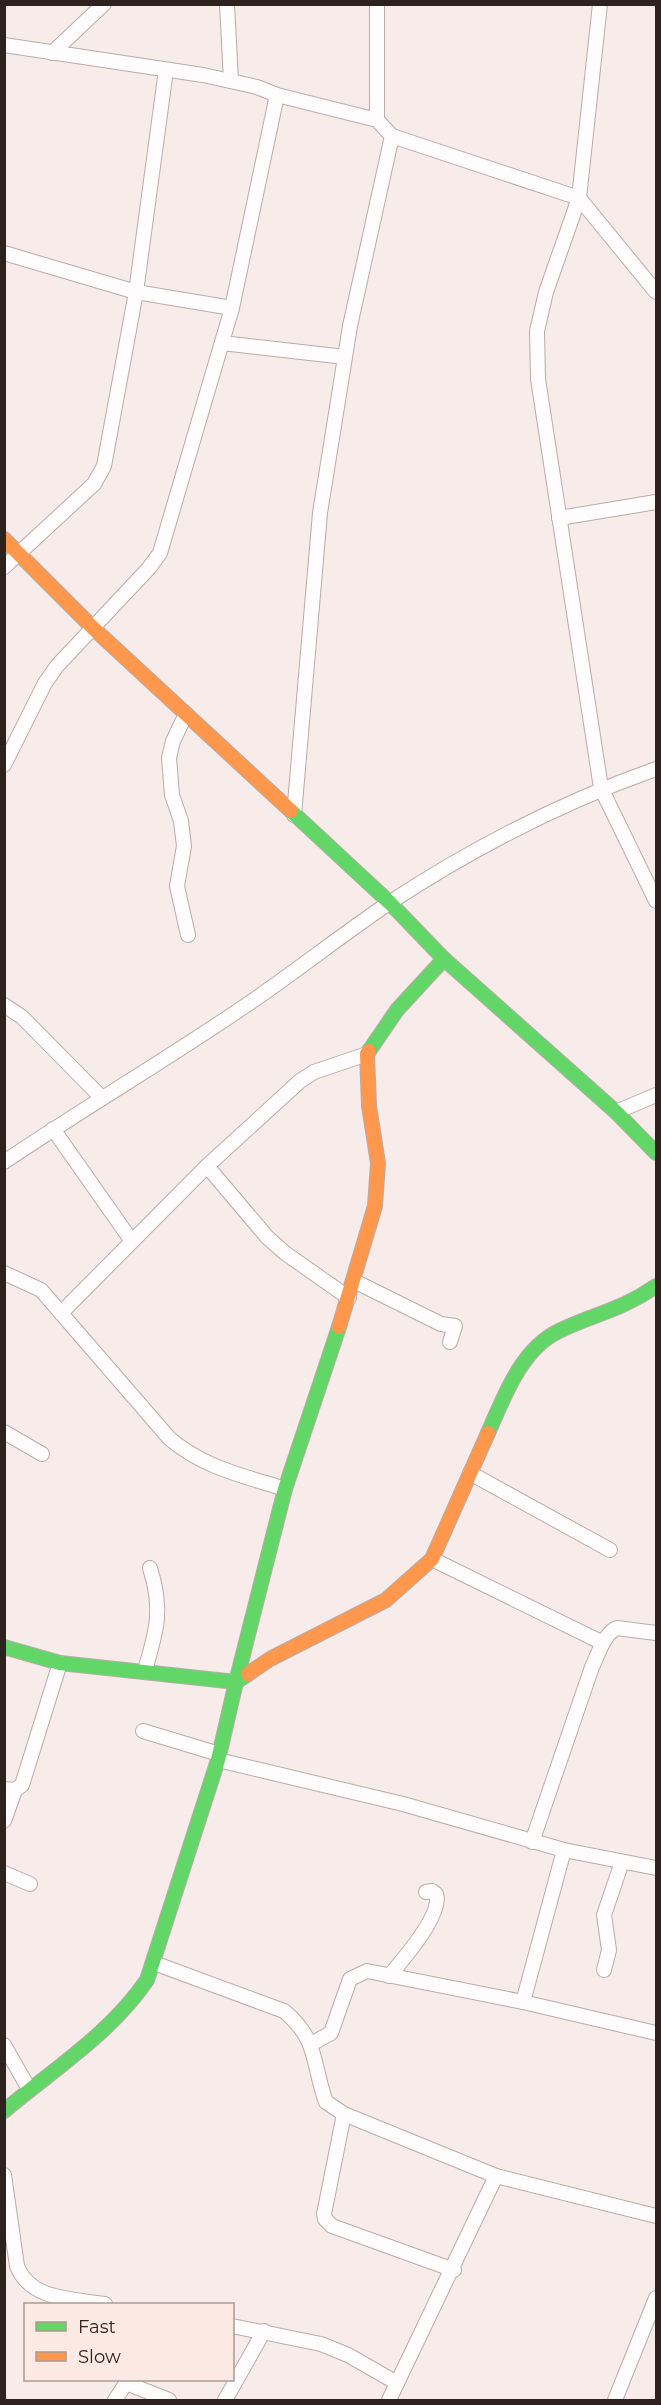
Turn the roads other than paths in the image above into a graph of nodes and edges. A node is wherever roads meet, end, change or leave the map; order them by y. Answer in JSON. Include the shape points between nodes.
{"nodes":[{"id":1,"x":104,"y":4,"type":"edge"},
{"id":2,"x":227,"y":4,"type":"edge"},
{"id":3,"x":377,"y":4,"type":"edge"},
{"id":4,"x":600,"y":4,"type":"edge"},
{"id":5,"x":4,"y":45,"type":"edge"},
{"id":6,"x":52,"y":53,"type":"junction"},
{"id":7,"x":166,"y":70,"type":"junction"},
{"id":8,"x":231,"y":81,"type":"junction"},
{"id":9,"x":277,"y":96,"type":"junction"},
{"id":10,"x":377,"y":120,"type":"junction"},
{"id":11,"x":392,"y":136,"type":"junction"},
{"id":12,"x":579,"y":198,"type":"junction"},
{"id":13,"x":4,"y":254,"type":"edge"},
{"id":14,"x":136,"y":292,"type":"junction"},
{"id":15,"x":657,"y":292,"type":"edge"},
{"id":16,"x":232,"y":308,"type":"junction"},
{"id":17,"x":222,"y":343,"type":"junction"},
{"id":18,"x":345,"y":357,"type":"junction"},
{"id":19,"x":657,"y":502,"type":"edge"},
{"id":20,"x":559,"y":518,"type":"junction"},
{"id":21,"x":4,"y":539,"type":"edge"},
{"id":22,"x":20,"y":552,"type":"junction"},
{"id":23,"x":4,"y":567,"type":"edge"},
{"id":24,"x":92,"y":627,"type":"junction"},
{"id":25,"x":186,"y":714,"type":"junction"},
{"id":26,"x":4,"y":765,"type":"edge"},
{"id":27,"x":657,"y":769,"type":"edge"},
{"id":28,"x":601,"y":788,"type":"junction"},
{"id":29,"x":294,"y":815,"type":"junction"},
{"id":30,"x":657,"y":901,"type":"edge"},
{"id":31,"x":390,"y":903,"type":"junction"},
{"id":32,"x":188,"y":935,"type":"dead end"},
{"id":33,"x":444,"y":959,"type":"junction"},
{"id":34,"x":4,"y":1005,"type":"edge"},
{"id":35,"x":367,"y":1054,"type":"junction"},
{"id":36,"x":657,"y":1095,"type":"edge"},
{"id":37,"x":102,"y":1098,"type":"junction"},
{"id":38,"x":616,"y":1112,"type":"junction"},
{"id":39,"x":53,"y":1129,"type":"junction"},
{"id":40,"x":657,"y":1153,"type":"edge"},
{"id":41,"x":4,"y":1162,"type":"edge"},
{"id":42,"x":207,"y":1166,"type":"junction"},
{"id":43,"x":131,"y":1240,"type":"junction"},
{"id":44,"x":4,"y":1273,"type":"edge"},
{"id":45,"x":354,"y":1281,"type":"junction"},
{"id":46,"x":657,"y":1286,"type":"edge"},
{"id":47,"x":349,"y":1298,"type":"junction"},
{"id":48,"x":61,"y":1314,"type":"junction"},
{"id":49,"x":450,"y":1342,"type":"dead end"},
{"id":50,"x":4,"y":1432,"type":"edge"},
{"id":51,"x":42,"y":1454,"type":"dead end"},
{"id":52,"x":470,"y":1473,"type":"junction"},
{"id":53,"x":285,"y":1489,"type":"junction"},
{"id":54,"x":610,"y":1550,"type":"dead end"},
{"id":55,"x":432,"y":1559,"type":"junction"},
{"id":56,"x":150,"y":1568,"type":"dead end"},
{"id":57,"x":657,"y":1633,"type":"edge"},
{"id":58,"x":603,"y":1642,"type":"junction"},
{"id":59,"x":4,"y":1647,"type":"edge"},
{"id":60,"x":60,"y":1663,"type":"junction"},
{"id":61,"x":145,"y":1670,"type":"junction"},
{"id":62,"x":236,"y":1682,"type":"junction"},
{"id":63,"x":143,"y":1731,"type":"dead end"},
{"id":64,"x":219,"y":1757,"type":"junction"},
{"id":65,"x":10,"y":1789,"type":"edge"},
{"id":66,"x":4,"y":1821,"type":"edge"},
{"id":67,"x":532,"y":1842,"type":"junction"},
{"id":68,"x":564,"y":1850,"type":"junction"},
{"id":69,"x":622,"y":1862,"type":"junction"},
{"id":70,"x":657,"y":1868,"type":"edge"},
{"id":71,"x":4,"y":1873,"type":"edge"},
{"id":72,"x":30,"y":1884,"type":"dead end"},
{"id":73,"x":426,"y":1892,"type":"dead end"},
{"id":74,"x":154,"y":1963,"type":"junction"},
{"id":75,"x":604,"y":1970,"type":"dead end"},
{"id":76,"x":389,"y":1976,"type":"junction"},
{"id":77,"x":523,"y":2002,"type":"junction"},
{"id":78,"x":657,"y":2033,"type":"edge"},
{"id":79,"x":311,"y":2044,"type":"junction"},
{"id":80,"x":4,"y":2045,"type":"edge"},
{"id":81,"x":29,"y":2090,"type":"junction"},
{"id":82,"x":4,"y":2111,"type":"edge"},
{"id":83,"x":344,"y":2114,"type":"junction"},
{"id":84,"x":4,"y":2175,"type":"edge"},
{"id":85,"x":496,"y":2176,"type":"junction"},
{"id":86,"x":657,"y":2216,"type":"edge"},
{"id":87,"x":454,"y":2270,"type":"junction"},
{"id":88,"x":657,"y":2298,"type":"edge"},
{"id":89,"x":99,"y":2303,"type":"edge"},
{"id":90,"x":234,"y":2326,"type":"edge"},
{"id":91,"x":264,"y":2331,"type":"junction"},
{"id":92,"x":127,"y":2381,"type":"edge"},
{"id":93,"x":397,"y":2383,"type":"junction"},
{"id":94,"x":115,"y":2400,"type":"edge"},
{"id":95,"x":169,"y":2400,"type":"edge"},
{"id":96,"x":225,"y":2400,"type":"edge"},
{"id":97,"x":389,"y":2400,"type":"edge"},
{"id":98,"x":615,"y":2400,"type":"edge"}],
"edges":[{"from":1,"to":6,"type":"street"},
{"from":2,"to":8,"type":"street"},
{"from":3,"to":10,"type":"street"},
{"from":4,"to":12,"type":"street"},
{"from":5,"to":6,"type":"street"},
{"from":6,"to":7,"type":"street"},
{"from":7,"to":8,"type":"street"},
{"from":7,"to":14,"type":"street"},
{"from":8,"to":9,"type":"street"},
{"from":9,"to":10,"type":"street"},
{"from":9,"to":16,"type":"street"},
{"from":10,"to":11,"type":"street"},
{"from":11,"to":12,"type":"street"},
{"from":11,"to":18,"type":"street"},
{"from":12,"to":15,"type":"street"},
{"from":12,"to":20,"type":"street","via":[[546,292],[537,331],[538,379]]},
{"from":13,"to":14,"type":"street"},
{"from":14,"to":16,"type":"street"},
{"from":14,"to":22,"type":"street","via":[[104,466],[94,484]]},
{"from":16,"to":17,"type":"street"},
{"from":17,"to":18,"type":"street"},
{"from":17,"to":24,"type":"street","via":[[160,553]]},
{"from":18,"to":29,"type":"street","via":[[320,513]]},
{"from":19,"to":20,"type":"street"},
{"from":20,"to":28,"type":"street"},
{"from":21,"to":22,"type":"street"},
{"from":22,"to":23,"type":"street"},
{"from":22,"to":24,"type":"street"},
{"from":24,"to":25,"type":"street"},
{"from":24,"to":26,"type":"street","via":[[45,683]]},
{"from":25,"to":29,"type":"street"},
{"from":25,"to":32,"type":"street","via":[[170,758],[171,795],[181,821],[184,846],[177,886]]},
{"from":27,"to":28,"type":"street"},
{"from":28,"to":30,"type":"street"},
{"from":28,"to":31,"type":"street","via":[[533,819]]},
{"from":29,"to":31,"type":"street"},
{"from":31,"to":33,"type":"street"},
{"from":31,"to":37,"type":"street","via":[[244,1007]]},
{"from":33,"to":35,"type":"street","via":[[397,1010]]},
{"from":33,"to":38,"type":"street"},
{"from":34,"to":37,"type":"street","via":[[22,1017]]},
{"from":35,"to":42,"type":"street","via":[[314,1072],[300,1081]]},
{"from":35,"to":45,"type":"street","via":[[377,1187]]},
{"from":36,"to":38,"type":"street"},
{"from":37,"to":39,"type":"street"},
{"from":38,"to":40,"type":"street"},
{"from":39,"to":41,"type":"street"},
{"from":39,"to":43,"type":"street"},
{"from":42,"to":43,"type":"street"},
{"from":42,"to":47,"type":"street","via":[[285,1253]]},
{"from":43,"to":48,"type":"street"},
{"from":44,"to":48,"type":"street","via":[[41,1290]]},
{"from":45,"to":47,"type":"street"},
{"from":45,"to":49,"type":"street","via":[[441,1324],[455,1326]]},
{"from":46,"to":52,"type":"street","via":[[632,1303],[557,1332],[533,1351],[509,1386]]},
{"from":47,"to":53,"type":"street"},
{"from":48,"to":53,"type":"street","via":[[186,1453],[198,1461]]},
{"from":50,"to":51,"type":"street"},
{"from":52,"to":54,"type":"street"},
{"from":52,"to":55,"type":"street"},
{"from":53,"to":62,"type":"street"},
{"from":55,"to":58,"type":"street"},
{"from":55,"to":62,"type":"street","via":[[386,1600],[270,1659]]},
{"from":56,"to":61,"type":"street","via":[[159,1617]]},
{"from":57,"to":58,"type":"street","via":[[617,1628]]},
{"from":58,"to":67,"type":"street"},
{"from":59,"to":60,"type":"street"},
{"from":60,"to":61,"type":"street"},
{"from":60,"to":65,"type":"street","via":[[22,1785]]},
{"from":61,"to":62,"type":"street"},
{"from":62,"to":64,"type":"street"},
{"from":63,"to":64,"type":"street"},
{"from":64,"to":67,"type":"street","via":[[415,1807]]},
{"from":64,"to":74,"type":"street"},
{"from":65,"to":66,"type":"street"},
{"from":67,"to":68,"type":"street"},
{"from":68,"to":69,"type":"street"},
{"from":68,"to":77,"type":"street"},
{"from":69,"to":70,"type":"street"},
{"from":69,"to":75,"type":"street","via":[[604,1915],[609,1950]]},
{"from":71,"to":72,"type":"street"},
{"from":73,"to":76,"type":"street","via":[[432,1890],[436,1894],[436,1906],[416,1945]]},
{"from":74,"to":79,"type":"street","via":[[284,2011],[297,2022]]},
{"from":74,"to":81,"type":"street","via":[[140,1992],[113,2022]]},
{"from":76,"to":77,"type":"street"},
{"from":76,"to":79,"type":"street","via":[[367,1971],[350,1979],[331,2033]]},
{"from":77,"to":78,"type":"street"},
{"from":79,"to":83,"type":"street","via":[[326,2102]]},
{"from":80,"to":81,"type":"street"},
{"from":81,"to":82,"type":"street"},
{"from":83,"to":85,"type":"street"},
{"from":83,"to":87,"type":"street","via":[[325,2219],[332,2226]]},
{"from":84,"to":89,"type":"street","via":[[21,2276],[43,2293]]},
{"from":85,"to":86,"type":"street"},
{"from":85,"to":87,"type":"street"},
{"from":87,"to":93,"type":"street"},
{"from":88,"to":98,"type":"street"},
{"from":90,"to":91,"type":"street"},
{"from":91,"to":93,"type":"street","via":[[321,2344]]},
{"from":91,"to":96,"type":"street"},
{"from":92,"to":94,"type":"street"},
{"from":92,"to":95,"type":"street"},
{"from":93,"to":97,"type":"street"}]}
